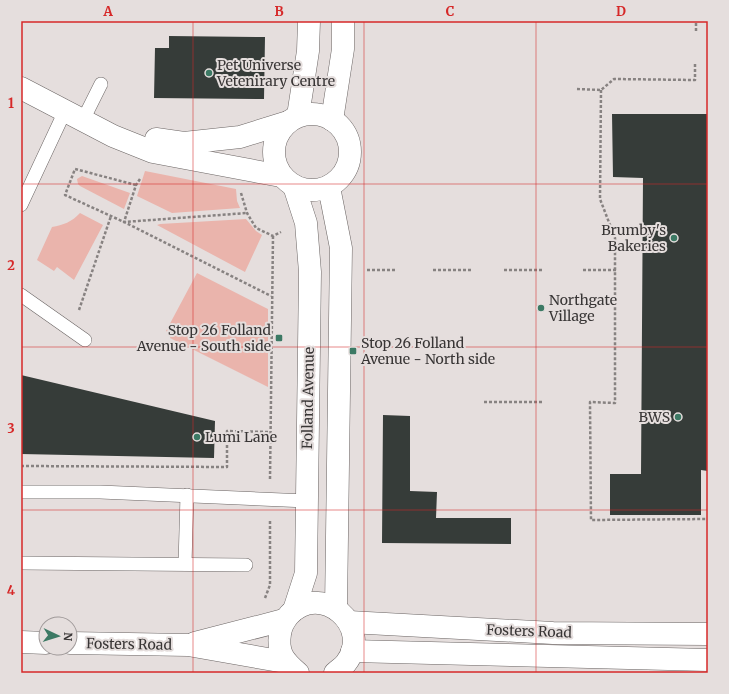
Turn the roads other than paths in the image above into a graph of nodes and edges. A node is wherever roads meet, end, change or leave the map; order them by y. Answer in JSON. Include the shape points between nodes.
{"nodes":[{"id":1,"x":309,"y":21,"type":"edge"},
{"id":2,"x":343,"y":21,"type":"edge"},
{"id":3,"x":101,"y":84,"type":"dead end"},
{"id":4,"x":21,"y":88,"type":"edge"},
{"id":5,"x":74,"y":115,"type":"junction"},
{"id":6,"x":293,"y":119,"type":"junction"},
{"id":7,"x":332,"y":120,"type":"junction"},
{"id":8,"x":288,"y":181,"type":"junction"},
{"id":9,"x":329,"y":187,"type":"junction"},
{"id":10,"x":21,"y":205,"type":"edge"},
{"id":11,"x":21,"y":295,"type":"edge"},
{"id":12,"x":85,"y":340,"type":"dead end"},
{"id":13,"x":21,"y":492,"type":"edge"},
{"id":14,"x":187,"y":495,"type":"junction"},
{"id":15,"x":307,"y":501,"type":"junction"},
{"id":16,"x":21,"y":563,"type":"edge"},
{"id":17,"x":185,"y":564,"type":"junction"},
{"id":18,"x":246,"y":565,"type":"dead end"},
{"id":19,"x":289,"y":615,"type":"junction"},
{"id":20,"x":343,"y":615,"type":"junction"},
{"id":21,"x":708,"y":634,"type":"edge"},
{"id":22,"x":21,"y":642,"type":"edge"},
{"id":23,"x":38,"y":643,"type":"edge"},
{"id":24,"x":78,"y":643,"type":"edge"},
{"id":25,"x":188,"y":645,"type":"junction"},
{"id":26,"x":352,"y":651,"type":"junction"},
{"id":27,"x":708,"y":660,"type":"edge"},
{"id":28,"x":292,"y":668,"type":"edge"},
{"id":29,"x":335,"y":673,"type":"edge"}],
"edges":[{"from":1,"to":6,"type":"street","via":[[308,51]]},
{"from":2,"to":7,"type":"street","via":[[343,49]]},
{"from":3,"to":5,"type":"lane"},
{"from":4,"to":5,"type":"street"},
{"from":5,"to":6,"type":"street","via":[[149,138],[184,142],[240,137]]},
{"from":5,"to":8,"type":"street","via":[[113,136],[153,152]]},
{"from":5,"to":10,"type":"lane"},
{"from":6,"to":7,"type":"street","via":[[310,114]]},
{"from":6,"to":8,"type":"street","via":[[280,131],[274,153],[275,165]]},
{"from":7,"to":9,"type":"street","via":[[342,128],[351,152],[343,176]]},
{"from":8,"to":9,"type":"street","via":[[300,189],[312,191]]},
{"from":8,"to":15,"type":"street","name":"Folland Avenue","via":[[306,223],[310,272]]},
{"from":9,"to":20,"type":"street","via":[[341,248]]},
{"from":11,"to":12,"type":"lane"},
{"from":13,"to":14,"type":"lane"},
{"from":14,"to":15,"type":"lane"},
{"from":14,"to":17,"type":"lane"},
{"from":15,"to":19,"type":"street","name":"Folland Avenue","via":[[306,573]]},
{"from":16,"to":17,"type":"lane"},
{"from":17,"to":18,"type":"lane"},
{"from":19,"to":20,"type":"street","name":"Fosters Road","via":[[309,603],[321,603]]},
{"from":19,"to":25,"type":"street","name":"Fosters Road"},
{"from":19,"to":28,"type":"street","name":"Folland Avenue","via":[[280,628],[279,641],[280,650]]},
{"from":20,"to":21,"type":"street","name":"Fosters Road","via":[[553,633]]},
{"from":20,"to":26,"type":"street","via":[[353,635]]},
{"from":22,"to":23,"type":"street"},
{"from":24,"to":25,"type":"street","name":"Fosters Road"},
{"from":25,"to":28,"type":"street","name":"Fosters Road"},
{"from":26,"to":27,"type":"street","name":"Fosters Road"},
{"from":26,"to":29,"type":"street","via":[[346,663]]}]}
